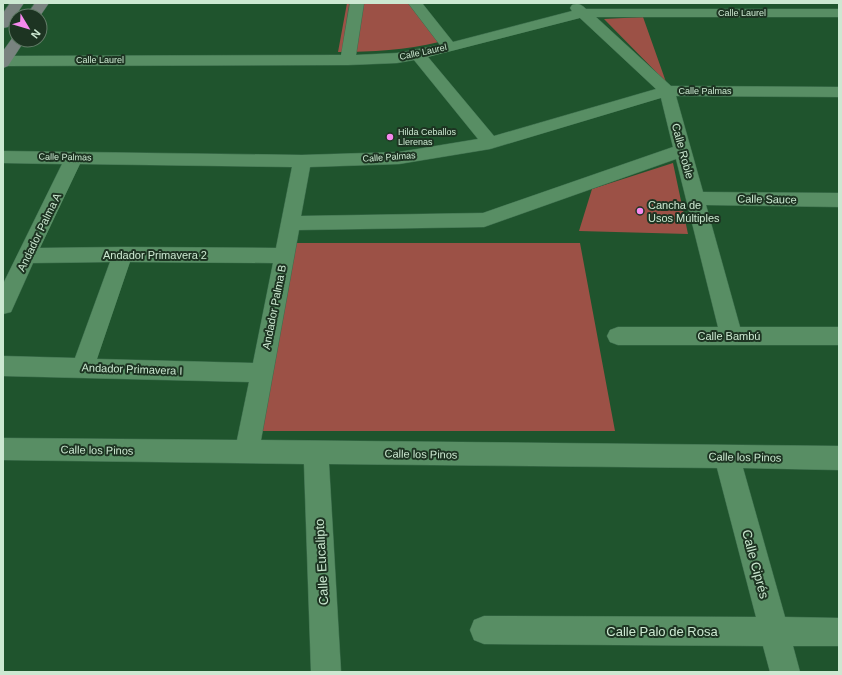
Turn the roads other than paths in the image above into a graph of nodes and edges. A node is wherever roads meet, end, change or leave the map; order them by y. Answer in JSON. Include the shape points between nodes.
{"nodes":[{"id":1,"x":17,"y":3,"type":"edge"},
{"id":2,"x":357,"y":3,"type":"edge"},
{"id":3,"x":415,"y":3,"type":"edge"},
{"id":4,"x":577,"y":8,"type":"edge"},
{"id":5,"x":839,"y":13,"type":"edge"},
{"id":6,"x":3,"y":24,"type":"edge"},
{"id":7,"x":449,"y":47,"type":"junction"},
{"id":8,"x":13,"y":48,"type":"edge"},
{"id":9,"x":418,"y":55,"type":"junction"},
{"id":10,"x":348,"y":60,"type":"junction"},
{"id":11,"x":4,"y":61,"type":"edge"},
{"id":12,"x":667,"y":91,"type":"junction"},
{"id":13,"x":839,"y":92,"type":"edge"},
{"id":14,"x":490,"y":143,"type":"junction"},
{"id":15,"x":682,"y":150,"type":"junction"},
{"id":16,"x":3,"y":157,"type":"edge"},
{"id":17,"x":74,"y":157,"type":"junction"},
{"id":18,"x":302,"y":161,"type":"junction"},
{"id":19,"x":695,"y":198,"type":"junction"},
{"id":20,"x":839,"y":200,"type":"edge"},
{"id":21,"x":290,"y":223,"type":"junction"},
{"id":22,"x":123,"y":254,"type":"junction"},
{"id":23,"x":27,"y":256,"type":"junction"},
{"id":24,"x":284,"y":256,"type":"junction"},
{"id":25,"x":3,"y":306,"type":"edge"},
{"id":26,"x":618,"y":336,"type":"dead end"},
{"id":27,"x":731,"y":336,"type":"junction"},
{"id":28,"x":839,"y":336,"type":"edge"},
{"id":29,"x":3,"y":366,"type":"edge"},
{"id":30,"x":84,"y":367,"type":"junction"},
{"id":31,"x":262,"y":373,"type":"junction"},
{"id":32,"x":3,"y":450,"type":"edge"},
{"id":33,"x":247,"y":452,"type":"junction"},
{"id":34,"x":316,"y":453,"type":"junction"},
{"id":35,"x":727,"y":457,"type":"junction"},
{"id":36,"x":839,"y":458,"type":"edge"},
{"id":37,"x":484,"y":630,"type":"dead end"},
{"id":38,"x":774,"y":632,"type":"junction"},
{"id":39,"x":839,"y":632,"type":"edge"},
{"id":40,"x":326,"y":672,"type":"edge"},
{"id":41,"x":785,"y":672,"type":"edge"}],
"edges":[{"from":1,"to":6,"type":"street"},
{"from":2,"to":10,"type":"street"},
{"from":3,"to":7,"type":"street"},
{"from":4,"to":5,"type":"street","name":"Calle Laurel","via":[[628,12]]},
{"from":4,"to":7,"type":"street","name":"Calle Laurel"},
{"from":4,"to":12,"type":"street"},
{"from":7,"to":9,"type":"street","name":"Calle Laurel"},
{"from":8,"to":11,"type":"street"},
{"from":9,"to":10,"type":"street","name":"Calle Laurel"},
{"from":9,"to":14,"type":"street"},
{"from":10,"to":11,"type":"street","name":"Calle Laurel"},
{"from":12,"to":13,"type":"street","name":"Calle Palmas"},
{"from":12,"to":14,"type":"street","name":"Calle Palmas"},
{"from":12,"to":15,"type":"street","name":"Calle Roble"},
{"from":14,"to":18,"type":"street","name":"Calle Palmas","via":[[398,158]]},
{"from":15,"to":19,"type":"street","name":"Calle Roble"},
{"from":15,"to":21,"type":"street","via":[[484,220]]},
{"from":16,"to":17,"type":"street","name":"Calle Palmas"},
{"from":17,"to":18,"type":"street","name":"Calle Palmas"},
{"from":17,"to":23,"type":"street","name":"Andador Palma A"},
{"from":18,"to":21,"type":"street","name":"Andador Palma B"},
{"from":19,"to":20,"type":"street","name":"Calle Sauce"},
{"from":19,"to":27,"type":"street","name":"Calle Roble"},
{"from":21,"to":24,"type":"street","name":"Andador Palma B"},
{"from":22,"to":23,"type":"street","name":"Andador Primavera 2"},
{"from":22,"to":24,"type":"street","name":"Andador Primavera 2"},
{"from":22,"to":30,"type":"street"},
{"from":23,"to":25,"type":"street","name":"Andador Palma A"},
{"from":24,"to":31,"type":"street","name":"Andador Palma B"},
{"from":26,"to":27,"type":"street","name":"Calle Bambú"},
{"from":27,"to":28,"type":"street","name":"Calle Bambú"},
{"from":29,"to":30,"type":"street","name":"Andador Primavera I"},
{"from":30,"to":31,"type":"street","name":"Andador Primavera I"},
{"from":31,"to":33,"type":"street","name":"Andador Palma B"},
{"from":32,"to":33,"type":"street","name":"Calle los Pinos"},
{"from":33,"to":34,"type":"street","name":"Calle los Pinos"},
{"from":34,"to":35,"type":"street","name":"Calle los Pinos"},
{"from":34,"to":40,"type":"street","name":"Calle Eucalipto"},
{"from":35,"to":36,"type":"street","name":"Calle los Pinos"},
{"from":35,"to":38,"type":"street","name":"Calle Ciprés"},
{"from":37,"to":38,"type":"street","name":"Calle Palo de Rosa"},
{"from":38,"to":39,"type":"street","name":"Calle Palo de Rosa"},
{"from":38,"to":41,"type":"street","name":"Calle Ciprés"}]}
